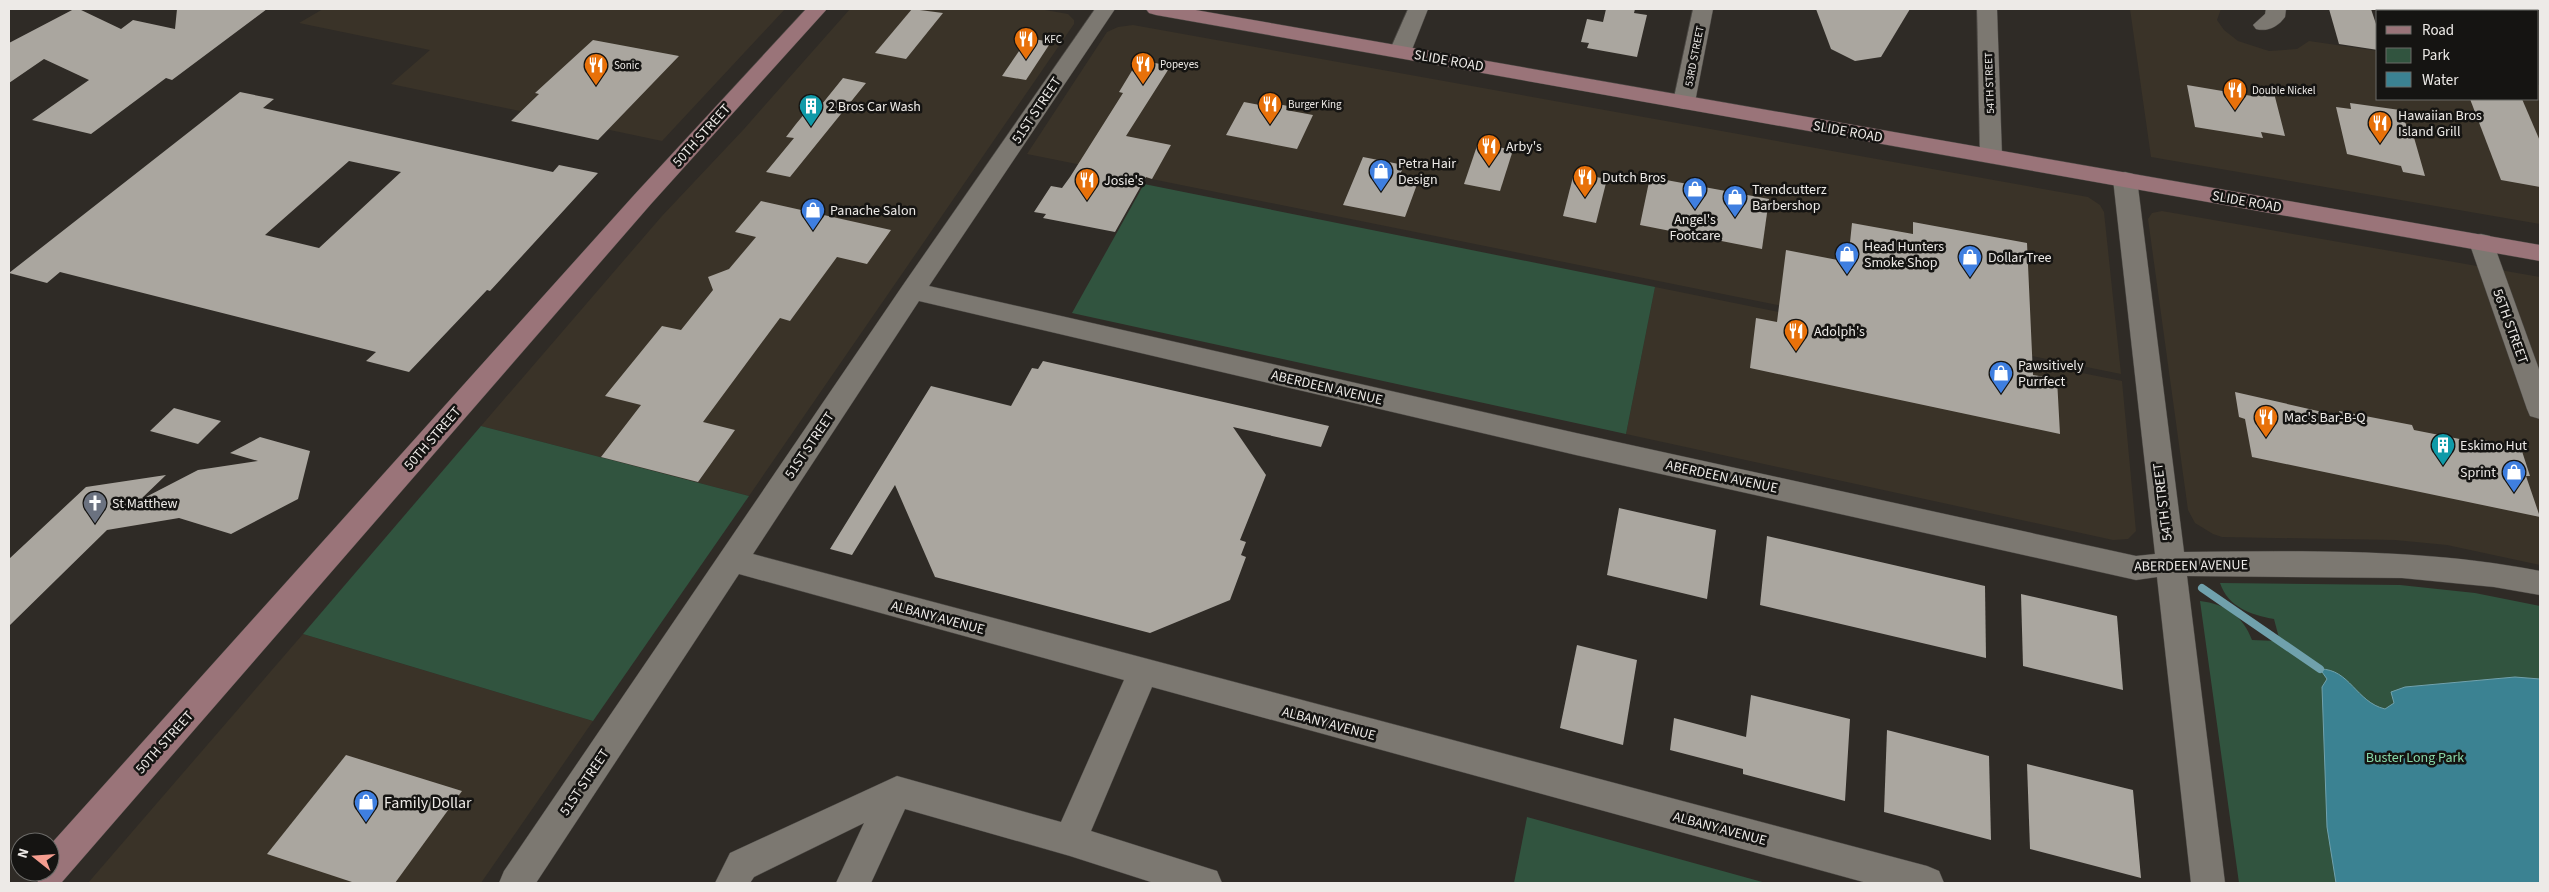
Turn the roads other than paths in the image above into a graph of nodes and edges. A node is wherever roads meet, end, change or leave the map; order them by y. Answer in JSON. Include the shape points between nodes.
{"nodes":[{"id":1,"x":817,"y":9,"type":"edge"},
{"id":2,"x":1105,"y":9,"type":"edge"},
{"id":3,"x":1156,"y":9,"type":"edge"},
{"id":4,"x":1418,"y":9,"type":"edge"},
{"id":5,"x":1703,"y":9,"type":"edge"},
{"id":6,"x":1987,"y":9,"type":"edge"},
{"id":7,"x":2276,"y":9,"type":"edge"},
{"id":8,"x":2263,"y":25,"type":"dead end"},
{"id":9,"x":1400,"y":52,"type":"junction"},
{"id":10,"x":1684,"y":102,"type":"junction"},
{"id":11,"x":1991,"y":156,"type":"junction"},
{"id":12,"x":2125,"y":179,"type":"junction"},
{"id":13,"x":2482,"y":242,"type":"junction"},
{"id":14,"x":2540,"y":253,"type":"edge"},
{"id":15,"x":912,"y":291,"type":"junction"},
{"id":16,"x":2540,"y":409,"type":"edge"},
{"id":17,"x":732,"y":560,"type":"junction"},
{"id":18,"x":2170,"y":564,"type":"junction"},
{"id":19,"x":2540,"y":584,"type":"edge"},
{"id":20,"x":1142,"y":672,"type":"junction"},
{"id":21,"x":897,"y":791,"type":"junction"},
{"id":22,"x":1070,"y":840,"type":"junction"},
{"id":23,"x":60,"y":859,"type":"edge"},
{"id":24,"x":516,"y":883,"type":"edge"},
{"id":25,"x":732,"y":883,"type":"edge"},
{"id":26,"x":853,"y":883,"type":"edge"},
{"id":27,"x":1205,"y":883,"type":"edge"},
{"id":28,"x":1926,"y":883,"type":"edge"},
{"id":29,"x":2208,"y":883,"type":"edge"}],
"edges":[{"from":1,"to":23,"type":"main road","name":"50TH STREET","via":[[643,199]]},
{"from":2,"to":15,"type":"street","name":"51ST STREET"},
{"from":3,"to":9,"type":"main road","name":"SLIDE ROAD"},
{"from":4,"to":9,"type":"street"},
{"from":5,"to":10,"type":"street","name":"53RD STREET"},
{"from":6,"to":11,"type":"street","name":"54TH STREET"},
{"from":7,"to":8,"type":"street","via":[[2275,17]]},
{"from":9,"to":10,"type":"main road","name":"SLIDE ROAD"},
{"from":10,"to":11,"type":"main road","name":"SLIDE ROAD"},
{"from":11,"to":12,"type":"main road","name":"SLIDE ROAD"},
{"from":12,"to":13,"type":"main road","name":"SLIDE ROAD"},
{"from":12,"to":18,"type":"street","name":"54TH STREET"},
{"from":13,"to":14,"type":"main road","name":"SLIDE ROAD"},
{"from":13,"to":16,"type":"street","name":"56TH STREET"},
{"from":15,"to":17,"type":"street","name":"51ST STREET"},
{"from":15,"to":18,"type":"street","name":"ABERDEEN AVENUE","via":[[1576,444],[2136,568]]},
{"from":17,"to":20,"type":"street","name":"ALBANY AVENUE"},
{"from":17,"to":24,"type":"street","name":"51ST STREET"},
{"from":18,"to":19,"type":"street","name":"ABERDEEN AVENUE","via":[[2394,566],[2484,574]]},
{"from":18,"to":29,"type":"street","name":"54TH STREET"},
{"from":20,"to":22,"type":"street"},
{"from":20,"to":28,"type":"street","name":"ALBANY AVENUE"},
{"from":21,"to":22,"type":"street"},
{"from":21,"to":25,"type":"street","via":[[742,865]]},
{"from":21,"to":26,"type":"street"},
{"from":22,"to":27,"type":"street"}]}
